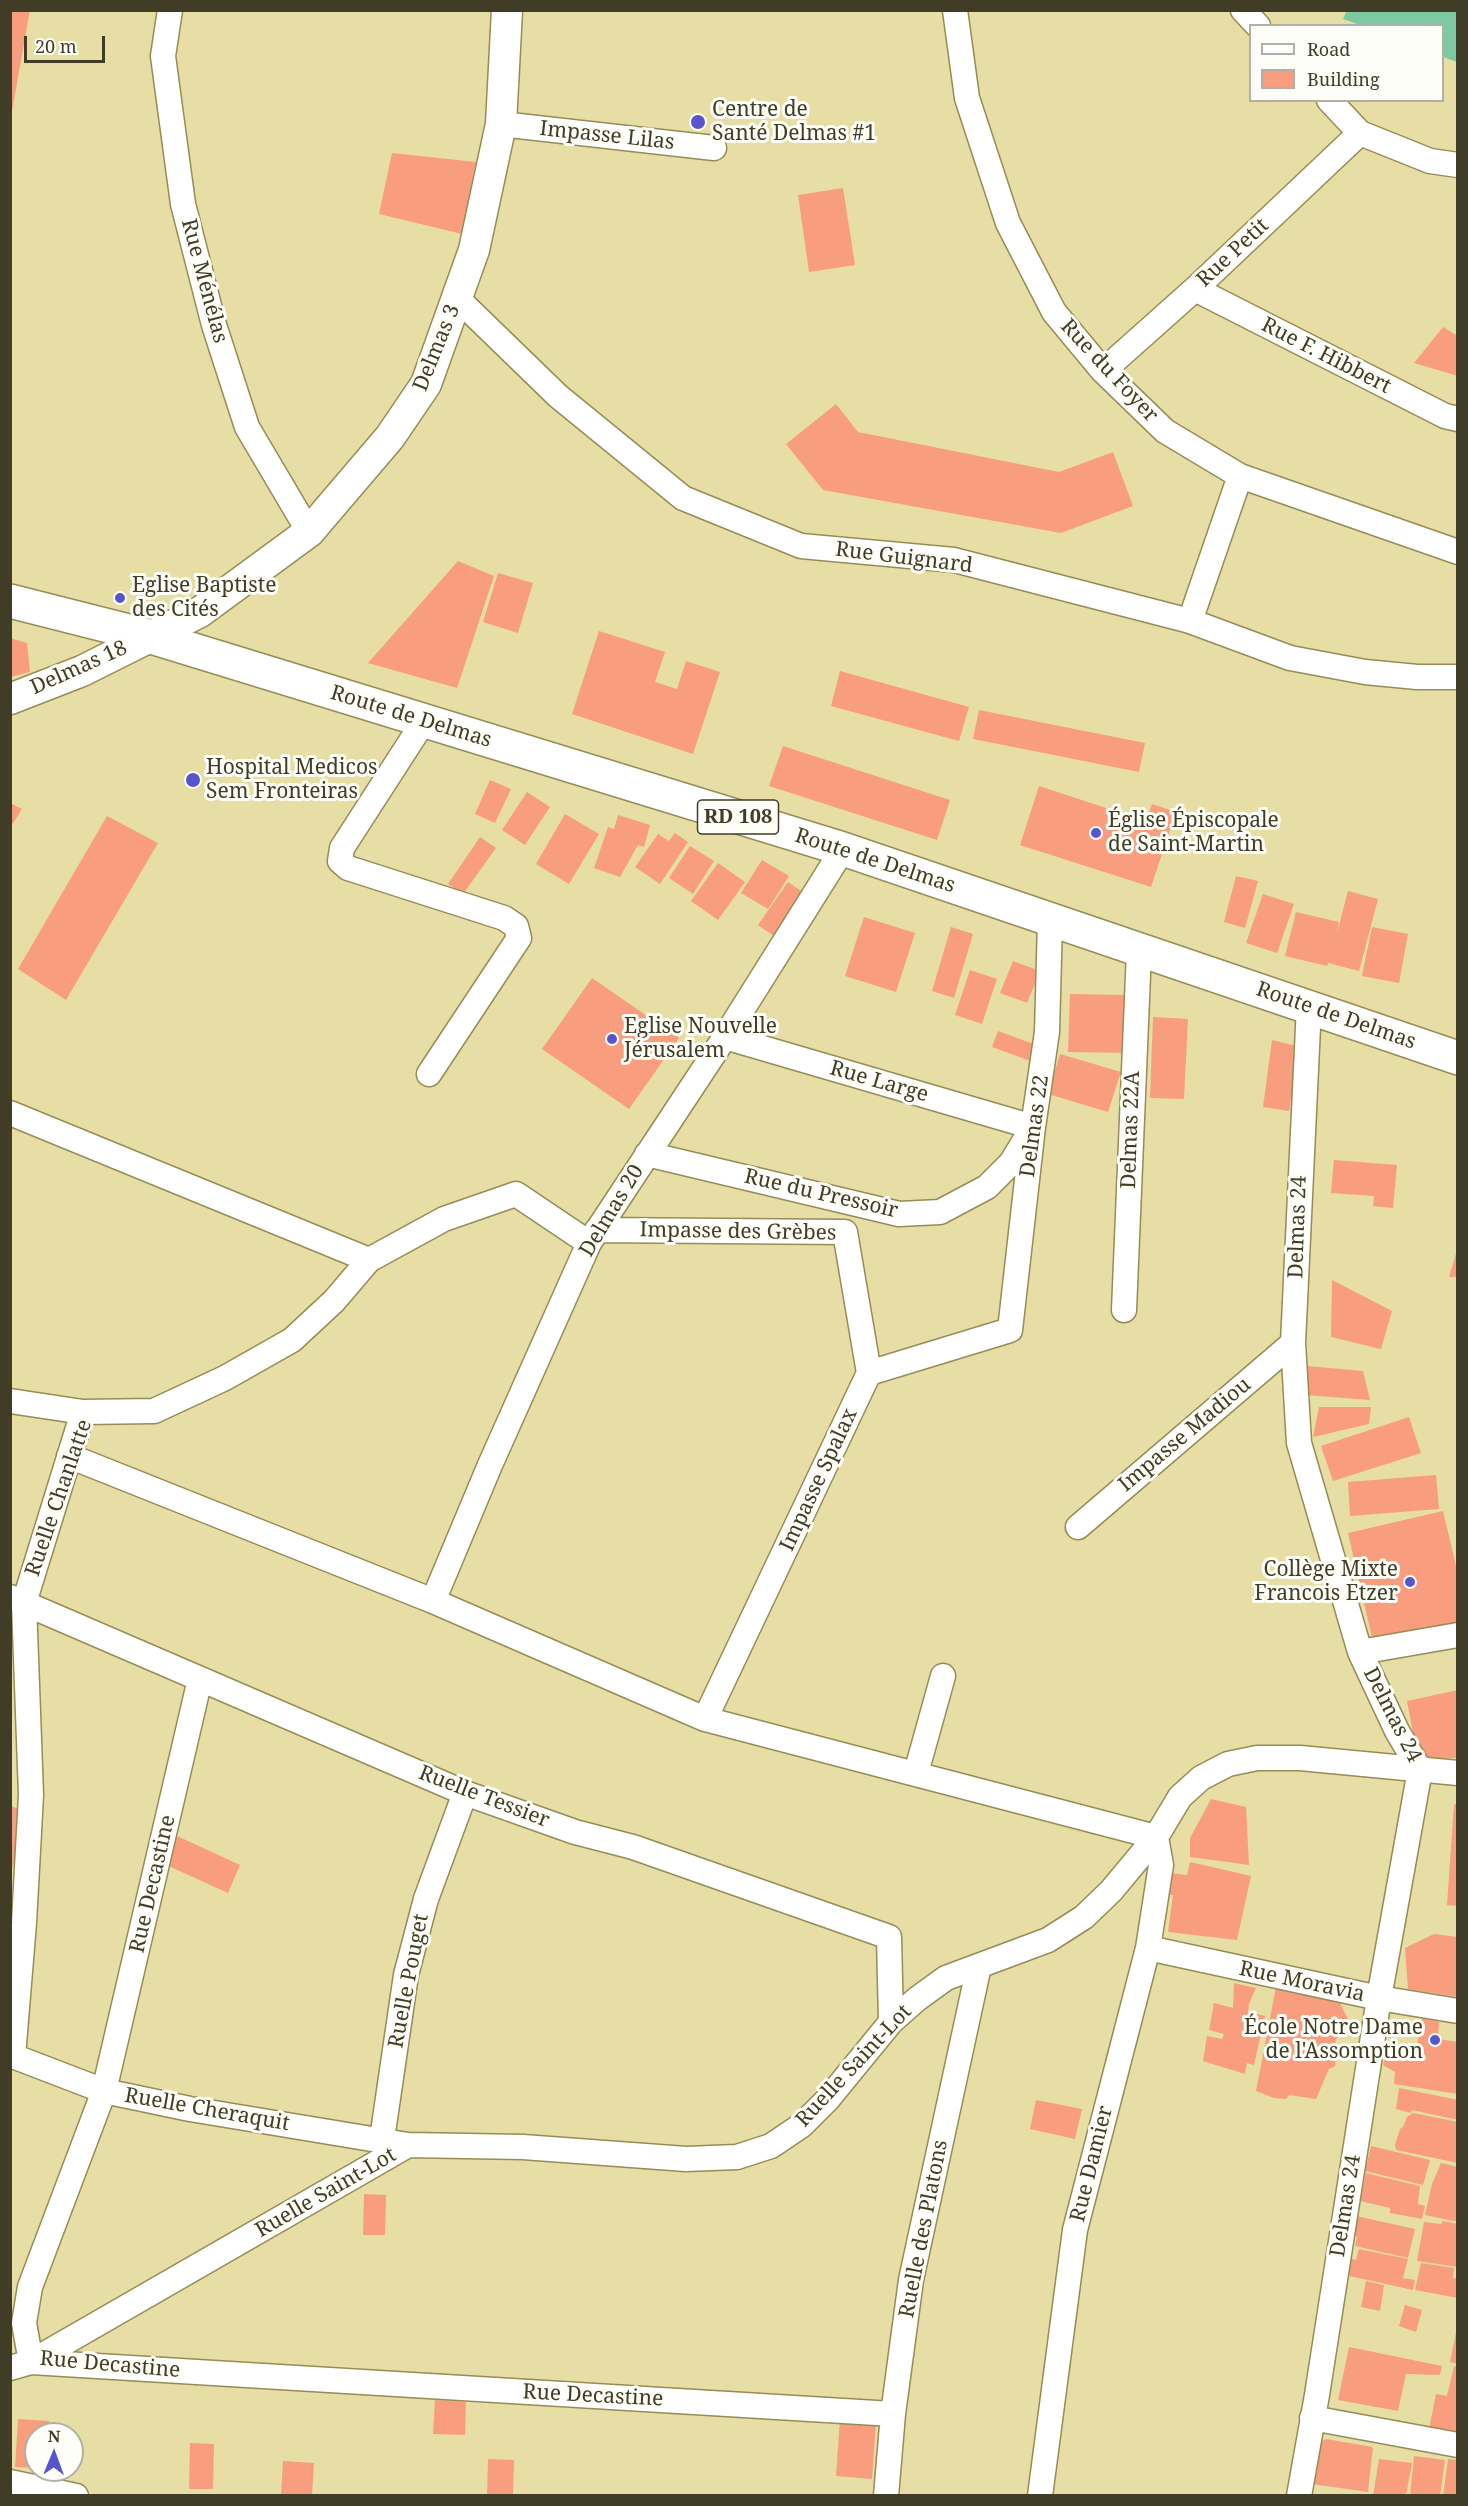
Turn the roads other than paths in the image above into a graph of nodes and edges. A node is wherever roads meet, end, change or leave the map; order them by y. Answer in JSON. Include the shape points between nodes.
{"nodes":[{"id":1,"x":171,"y":10,"type":"edge"},
{"id":2,"x":507,"y":10,"type":"edge"},
{"id":3,"x":955,"y":10,"type":"edge"},
{"id":4,"x":1243,"y":10,"type":"edge"},
{"id":5,"x":1255,"y":24,"type":"edge"},
{"id":6,"x":1331,"y":102,"type":"edge"},
{"id":7,"x":501,"y":124,"type":"junction"},
{"id":8,"x":1360,"y":133,"type":"junction"},
{"id":9,"x":714,"y":148,"type":"dead end"},
{"id":10,"x":1458,"y":165,"type":"edge"},
{"id":11,"x":1195,"y":290,"type":"junction"},
{"id":12,"x":457,"y":298,"type":"junction"},
{"id":13,"x":1103,"y":371,"type":"junction"},
{"id":14,"x":1458,"y":419,"type":"edge"},
{"id":15,"x":1240,"y":476,"type":"junction"},
{"id":16,"x":309,"y":532,"type":"junction"},
{"id":17,"x":1458,"y":552,"type":"edge"},
{"id":18,"x":10,"y":601,"type":"edge"},
{"id":19,"x":1191,"y":621,"type":"junction"},
{"id":20,"x":148,"y":636,"type":"junction"},
{"id":21,"x":1458,"y":677,"type":"edge"},
{"id":22,"x":10,"y":699,"type":"edge"},
{"id":23,"x":424,"y":721,"type":"junction"},
{"id":24,"x":843,"y":849,"type":"junction"},
{"id":25,"x":1050,"y":921,"type":"junction"},
{"id":26,"x":1139,"y":951,"type":"junction"},
{"id":27,"x":1309,"y":1005,"type":"junction"},
{"id":28,"x":725,"y":1037,"type":"junction"},
{"id":29,"x":1458,"y":1058,"type":"edge"},
{"id":30,"x":429,"y":1074,"type":"dead end"},
{"id":31,"x":10,"y":1113,"type":"edge"},
{"id":32,"x":1033,"y":1127,"type":"junction"},
{"id":33,"x":647,"y":1154,"type":"junction"},
{"id":34,"x":593,"y":1237,"type":"junction"},
{"id":35,"x":369,"y":1260,"type":"junction"},
{"id":36,"x":1124,"y":1310,"type":"dead end"},
{"id":37,"x":1293,"y":1343,"type":"junction"},
{"id":38,"x":869,"y":1373,"type":"junction"},
{"id":39,"x":10,"y":1401,"type":"edge"},
{"id":40,"x":83,"y":1412,"type":"junction"},
{"id":41,"x":69,"y":1456,"type":"junction"},
{"id":42,"x":1078,"y":1527,"type":"dead end"},
{"id":43,"x":17,"y":1600,"type":"edge"},
{"id":44,"x":433,"y":1601,"type":"junction"},
{"id":45,"x":1458,"y":1635,"type":"edge"},
{"id":46,"x":1360,"y":1652,"type":"junction"},
{"id":47,"x":943,"y":1676,"type":"dead end"},
{"id":48,"x":201,"y":1679,"type":"junction"},
{"id":49,"x":705,"y":1719,"type":"junction"},
{"id":50,"x":1419,"y":1770,"type":"junction"},
{"id":51,"x":916,"y":1773,"type":"junction"},
{"id":52,"x":1458,"y":1773,"type":"edge"},
{"id":53,"x":21,"y":1791,"type":"edge"},
{"id":54,"x":465,"y":1793,"type":"junction"},
{"id":55,"x":1156,"y":1837,"type":"junction"},
{"id":56,"x":17,"y":1920,"type":"edge"},
{"id":57,"x":1148,"y":1948,"type":"junction"},
{"id":58,"x":979,"y":1965,"type":"junction"},
{"id":59,"x":1379,"y":1998,"type":"junction"},
{"id":60,"x":1458,"y":2011,"type":"edge"},
{"id":61,"x":891,"y":2022,"type":"junction"},
{"id":62,"x":12,"y":2056,"type":"edge"},
{"id":63,"x":104,"y":2091,"type":"junction"},
{"id":64,"x":382,"y":2139,"type":"junction"},
{"id":65,"x":408,"y":2145,"type":"junction"},
{"id":66,"x":21,"y":2365,"type":"edge"},
{"id":67,"x":893,"y":2414,"type":"junction"},
{"id":68,"x":1312,"y":2418,"type":"junction"},
{"id":69,"x":1458,"y":2445,"type":"edge"},
{"id":70,"x":10,"y":2482,"type":"edge"},
{"id":71,"x":76,"y":2496,"type":"edge"},
{"id":72,"x":886,"y":2496,"type":"edge"},
{"id":73,"x":1040,"y":2496,"type":"edge"},
{"id":74,"x":1299,"y":2496,"type":"edge"}],
"edges":[{"from":1,"to":16,"type":"street","name":"Rue Ménélas","via":[[163,56],[182,193],[214,325],[247,427]]},
{"from":2,"to":7,"type":"street","name":"Delmas 3"},
{"from":3,"to":13,"type":"street","name":"Rue du Foyer","via":[[967,98],[1008,224],[1054,312]]},
{"from":4,"to":5,"type":"street"},
{"from":6,"to":8,"type":"street"},
{"from":7,"to":9,"type":"street","name":"Impasse Lilas"},
{"from":7,"to":12,"type":"street","name":"Delmas 3","via":[[474,250]]},
{"from":8,"to":10,"type":"street","via":[[1430,161]]},
{"from":8,"to":11,"type":"street","name":"Rue Petit"},
{"from":11,"to":13,"type":"street","name":"Rue Petit"},
{"from":11,"to":14,"type":"street","name":"Rue F. Hibbert","via":[[1445,416]]},
{"from":12,"to":16,"type":"street","name":"Delmas 3","via":[[426,384],[390,437]]},
{"from":12,"to":19,"type":"street","name":"Rue Guignard","via":[[558,396],[682,498],[801,546],[954,560]]},
{"from":13,"to":15,"type":"street","name":"Rue du Foyer","via":[[1165,431]]},
{"from":15,"to":17,"type":"street","name":"Rue du Foyer"},
{"from":15,"to":19,"type":"street"},
{"from":16,"to":20,"type":"street","name":"Delmas 3","via":[[200,612]]},
{"from":18,"to":20,"type":"main road","name":"Route de Delmas","number":"RD 108"},
{"from":19,"to":21,"type":"street","name":"Rue Guignard","via":[[1290,658],[1365,672]]},
{"from":20,"to":22,"type":"street","name":"Delmas 18","via":[[82,671]]},
{"from":20,"to":23,"type":"main road","name":"Route de Delmas","number":"RD 108"},
{"from":23,"to":24,"type":"main road","name":"Route de Delmas","number":"RD 108"},
{"from":23,"to":30,"type":"street","via":[[342,848],[340,861],[348,868],[504,918],[516,926],[519,938]]},
{"from":24,"to":25,"type":"main road","name":"Route de Delmas","number":"RD 108"},
{"from":24,"to":28,"type":"street","name":"Delmas 20"},
{"from":25,"to":26,"type":"main road","name":"Route de Delmas","number":"RD 108"},
{"from":25,"to":32,"type":"street","name":"Delmas 22","via":[[1047,1032]]},
{"from":26,"to":27,"type":"main road","name":"Route de Delmas","number":"RD 108"},
{"from":26,"to":36,"type":"street","name":"Delmas 22A"},
{"from":27,"to":29,"type":"main road","name":"Route de Delmas","number":"RD 108"},
{"from":27,"to":37,"type":"street","name":"Delmas 24"},
{"from":28,"to":32,"type":"street","name":"Rue Large"},
{"from":28,"to":33,"type":"street","name":"Delmas 20"},
{"from":31,"to":35,"type":"street"},
{"from":32,"to":33,"type":"street","name":"Rue du Pressoir","via":[[1011,1163],[987,1187],[940,1212],[899,1214]]},
{"from":32,"to":38,"type":"street","name":"Delmas 22","via":[[1010,1330]]},
{"from":33,"to":34,"type":"street","name":"Delmas 20"},
{"from":34,"to":35,"type":"street","name":"Ruelle Chanlatte","via":[[516,1194],[444,1219]]},
{"from":34,"to":38,"type":"street","name":"Impasse des Grèbes","via":[[845,1232]]},
{"from":34,"to":44,"type":"street","name":"Delmas 20"},
{"from":35,"to":40,"type":"street","name":"Ruelle Chanlatte","via":[[334,1301],[292,1340],[225,1378],[154,1411]]},
{"from":37,"to":42,"type":"street","name":"Impasse Madiou"},
{"from":37,"to":46,"type":"street","name":"Delmas 24","via":[[1299,1443]]},
{"from":38,"to":49,"type":"street","name":"Impasse Spalax"},
{"from":39,"to":40,"type":"street"},
{"from":40,"to":41,"type":"street","name":"Ruelle Chanlatte"},
{"from":41,"to":43,"type":"street","name":"Ruelle Chanlatte"},
{"from":41,"to":44,"type":"street"},
{"from":43,"to":48,"type":"street","name":"Ruelle Tessier"},
{"from":43,"to":53,"type":"street","name":"Ruelle Chanlatte"},
{"from":44,"to":49,"type":"street"},
{"from":45,"to":46,"type":"street"},
{"from":46,"to":50,"type":"street","name":"Delmas 24"},
{"from":47,"to":51,"type":"street"},
{"from":48,"to":54,"type":"street","name":"Ruelle Tessier"},
{"from":48,"to":63,"type":"street","name":"Rue Decastine"},
{"from":49,"to":51,"type":"street"},
{"from":50,"to":52,"type":"street","name":"Ruelle Saint-Lot"},
{"from":50,"to":55,"type":"street","name":"Ruelle Saint-Lot","via":[[1300,1758],[1257,1758],[1228,1764],[1201,1778],[1180,1797]]},
{"from":50,"to":59,"type":"street","name":"Delmas 24"},
{"from":51,"to":55,"type":"street"},
{"from":53,"to":56,"type":"street","name":"Ruelle Chanlatte"},
{"from":54,"to":61,"type":"street","name":"Ruelle Tessier","via":[[889,1937]]},
{"from":54,"to":64,"type":"street","name":"Ruelle Pouget","via":[[426,1899],[406,1975]]},
{"from":55,"to":57,"type":"street","name":"Rue Damier","via":[[1161,1865]]},
{"from":55,"to":58,"type":"street","name":"Ruelle Saint-Lot","via":[[1084,1917],[1048,1940]]},
{"from":56,"to":62,"type":"street","name":"Ruelle Chanlatte"},
{"from":57,"to":59,"type":"street","name":"Rue Moravia"},
{"from":57,"to":73,"type":"street","name":"Rue Damier","via":[[1075,2230]]},
{"from":58,"to":61,"type":"street","name":"Ruelle Saint-Lot","via":[[946,1978]]},
{"from":58,"to":67,"type":"street","name":"Ruelle des Platons","via":[[911,2280]]},
{"from":59,"to":60,"type":"street","name":"Rue Moravia"},
{"from":59,"to":68,"type":"street","name":"Delmas 24"},
{"from":61,"to":65,"type":"street","name":"Ruelle Saint-Lot","via":[[828,2099],[801,2125],[771,2146],[737,2157],[686,2159],[523,2147]]},
{"from":62,"to":63,"type":"street","name":"Ruelle Cheraquit"},
{"from":63,"to":64,"type":"street","name":"Ruelle Cheraquit","via":[[190,2109]]},
{"from":63,"to":66,"type":"street","name":"Rue Decastine","via":[[30,2287]]},
{"from":64,"to":65,"type":"street","name":"Ruelle Cheraquit"},
{"from":65,"to":66,"type":"street","name":"Ruelle Saint-Lot"},
{"from":66,"to":67,"type":"street","name":"Rue Decastine"},
{"from":67,"to":72,"type":"street","name":"Ruelle des Platons"},
{"from":68,"to":69,"type":"street"},
{"from":68,"to":74,"type":"street","name":"Delmas 24"},
{"from":70,"to":71,"type":"street"}]}
